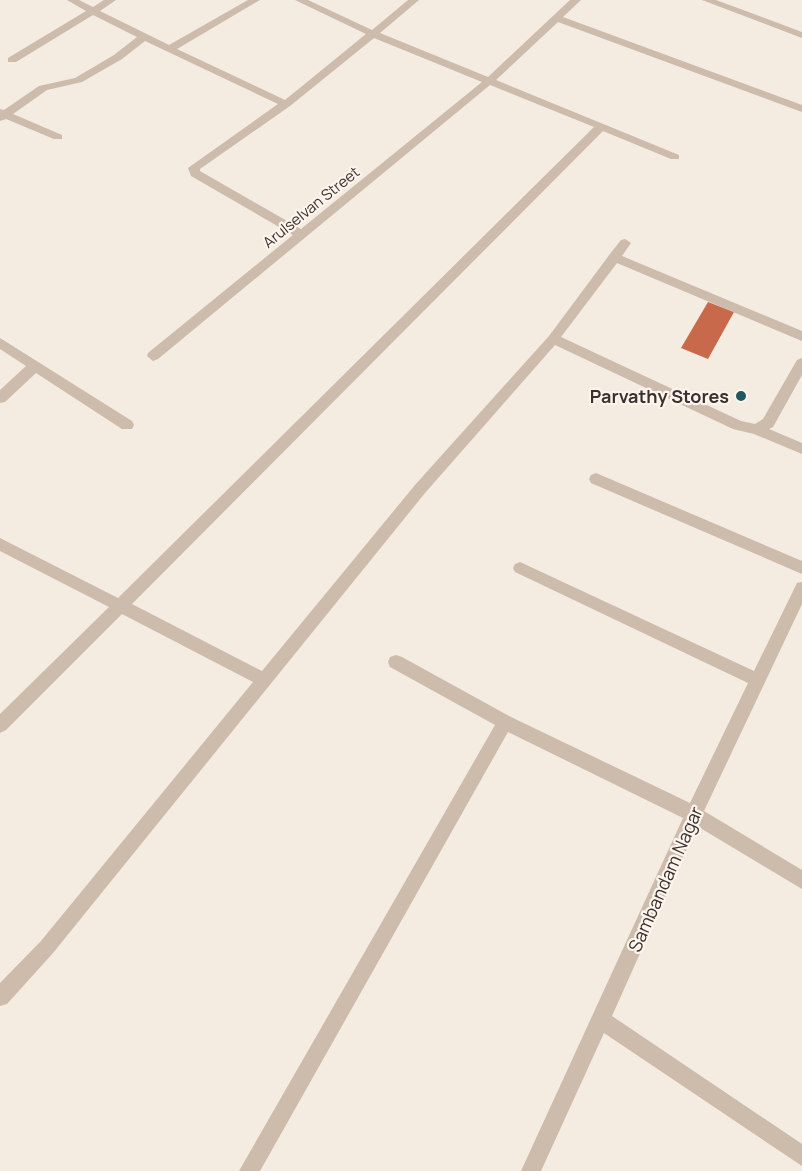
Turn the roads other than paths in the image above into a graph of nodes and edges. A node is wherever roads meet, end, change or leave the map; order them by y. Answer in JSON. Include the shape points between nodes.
{"nodes":[{"id":1,"x":72,"y":0,"type":"edge"},
{"id":2,"x":111,"y":0,"type":"edge"},
{"id":3,"x":255,"y":0,"type":"edge"},
{"id":4,"x":300,"y":0,"type":"edge"},
{"id":5,"x":414,"y":0,"type":"edge"},
{"id":6,"x":576,"y":0,"type":"edge"},
{"id":7,"x":707,"y":0,"type":"edge"},
{"id":8,"x":93,"y":11,"type":"junction"},
{"id":9,"x":557,"y":18,"type":"junction"},
{"id":10,"x":370,"y":33,"type":"junction"},
{"id":11,"x":802,"y":35,"type":"edge"},
{"id":12,"x":144,"y":37,"type":"junction"},
{"id":13,"x":170,"y":49,"type":"junction"},
{"id":14,"x":12,"y":60,"type":"dead end"},
{"id":15,"x":489,"y":81,"type":"junction"},
{"id":16,"x":286,"y":104,"type":"junction"},
{"id":17,"x":802,"y":109,"type":"edge"},
{"id":18,"x":2,"y":115,"type":"edge"},
{"id":19,"x":601,"y":126,"type":"junction"},
{"id":20,"x":58,"y":137,"type":"dead end"},
{"id":21,"x":675,"y":157,"type":"dead end"},
{"id":22,"x":301,"y":234,"type":"junction"},
{"id":23,"x":625,"y":243,"type":"dead end"},
{"id":24,"x":614,"y":257,"type":"junction"},
{"id":25,"x":802,"y":336,"type":"edge"},
{"id":26,"x":553,"y":339,"type":"junction"},
{"id":27,"x":0,"y":343,"type":"edge"},
{"id":28,"x":153,"y":356,"type":"dead end"},
{"id":29,"x":802,"y":363,"type":"edge"},
{"id":30,"x":35,"y":366,"type":"junction"},
{"id":31,"x":0,"y":398,"type":"edge"},
{"id":32,"x":127,"y":425,"type":"dead end"},
{"id":33,"x":757,"y":430,"type":"junction"},
{"id":34,"x":802,"y":449,"type":"edge"},
{"id":35,"x":596,"y":479,"type":"dead end"},
{"id":36,"x":0,"y":544,"type":"edge"},
{"id":37,"x":520,"y":568,"type":"dead end"},
{"id":38,"x":802,"y":568,"type":"edge"},
{"id":39,"x":802,"y":588,"type":"edge"},
{"id":40,"x":120,"y":607,"type":"junction"},
{"id":41,"x":396,"y":662,"type":"dead end"},
{"id":42,"x":264,"y":680,"type":"junction"},
{"id":43,"x":758,"y":680,"type":"junction"},
{"id":44,"x":505,"y":722,"type":"junction"},
{"id":45,"x":0,"y":725,"type":"edge"},
{"id":46,"x":694,"y":814,"type":"junction"},
{"id":47,"x":802,"y":880,"type":"edge"},
{"id":48,"x":0,"y":997,"type":"edge"},
{"id":49,"x":601,"y":1020,"type":"junction"},
{"id":50,"x":802,"y":1156,"type":"edge"},
{"id":51,"x":249,"y":1171,"type":"edge"},
{"id":52,"x":531,"y":1171,"type":"edge"}],
"edges":[{"from":1,"to":8,"type":"street"},
{"from":2,"to":8,"type":"street"},
{"from":3,"to":13,"type":"street"},
{"from":4,"to":10,"type":"street"},
{"from":5,"to":10,"type":"street"},
{"from":6,"to":9,"type":"street","name":"Arulselvan Street"},
{"from":7,"to":11,"type":"street"},
{"from":8,"to":12,"type":"street"},
{"from":8,"to":14,"type":"street"},
{"from":9,"to":15,"type":"street","name":"Arulselvan Street"},
{"from":9,"to":17,"type":"street"},
{"from":10,"to":15,"type":"street"},
{"from":10,"to":16,"type":"street"},
{"from":12,"to":13,"type":"street"},
{"from":12,"to":18,"type":"street","via":[[78,80],[43,88]]},
{"from":13,"to":16,"type":"street"},
{"from":15,"to":19,"type":"street"},
{"from":15,"to":22,"type":"street","name":"Arulselvan Street"},
{"from":16,"to":22,"type":"street","via":[[194,168],[195,173],[211,183]]},
{"from":18,"to":20,"type":"street"},
{"from":19,"to":21,"type":"street"},
{"from":19,"to":40,"type":"street"},
{"from":22,"to":28,"type":"street","name":"Arulselvan Street"},
{"from":23,"to":24,"type":"street"},
{"from":24,"to":25,"type":"street"},
{"from":24,"to":26,"type":"street"},
{"from":26,"to":33,"type":"street","via":[[738,425]]},
{"from":26,"to":42,"type":"street","via":[[420,489]]},
{"from":27,"to":30,"type":"street"},
{"from":29,"to":33,"type":"street","via":[[768,423]]},
{"from":30,"to":31,"type":"street"},
{"from":30,"to":32,"type":"street"},
{"from":33,"to":34,"type":"street"},
{"from":35,"to":38,"type":"street"},
{"from":36,"to":40,"type":"street"},
{"from":37,"to":43,"type":"street"},
{"from":39,"to":43,"type":"street","name":"Sambandam Nagar"},
{"from":40,"to":42,"type":"street"},
{"from":40,"to":45,"type":"street"},
{"from":41,"to":44,"type":"street"},
{"from":42,"to":48,"type":"street","via":[[46,947]]},
{"from":43,"to":46,"type":"street","name":"Sambandam Nagar"},
{"from":44,"to":46,"type":"street"},
{"from":44,"to":51,"type":"street"},
{"from":46,"to":47,"type":"street"},
{"from":46,"to":49,"type":"street","name":"Sambandam Nagar"},
{"from":49,"to":50,"type":"street"},
{"from":49,"to":52,"type":"street","name":"Sambandam Nagar"}]}
